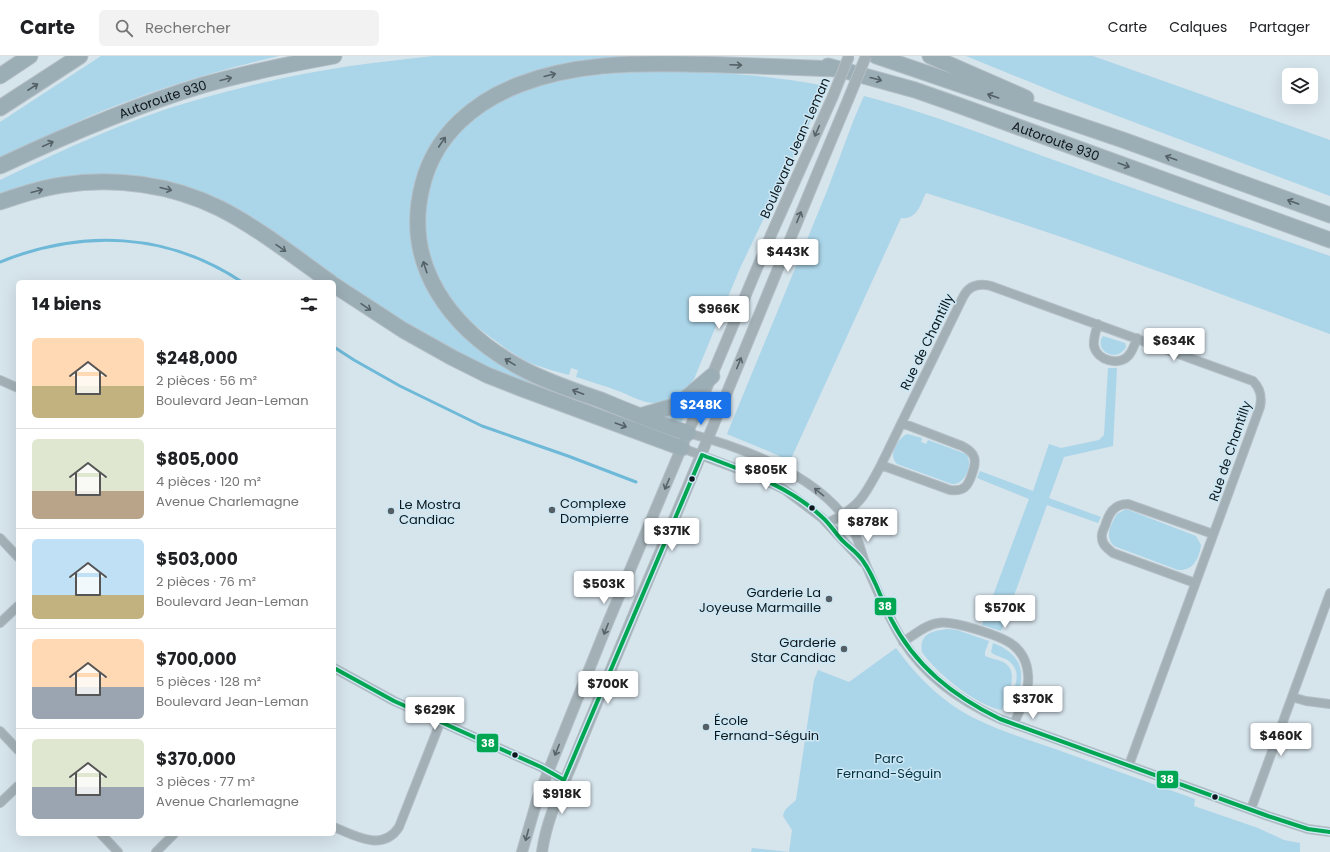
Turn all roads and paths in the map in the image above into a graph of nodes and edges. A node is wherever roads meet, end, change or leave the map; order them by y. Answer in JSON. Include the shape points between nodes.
{"nodes":[{"id":1,"x":30,"y":56,"type":"edge"},
{"id":2,"x":80,"y":56,"type":"edge"},
{"id":3,"x":334,"y":56,"type":"edge"},
{"id":4,"x":778,"y":56,"type":"edge"},
{"id":5,"x":849,"y":56,"type":"edge"},
{"id":6,"x":866,"y":56,"type":"edge"},
{"id":7,"x":876,"y":56,"type":"edge"},
{"id":8,"x":930,"y":56,"type":"edge"},
{"id":9,"x":838,"y":69,"type":"junction"},
{"id":10,"x":0,"y":76,"type":"edge"},
{"id":11,"x":0,"y":108,"type":"edge"},
{"id":12,"x":1123,"y":140,"type":"junction"},
{"id":13,"x":0,"y":166,"type":"edge"},
{"id":14,"x":0,"y":202,"type":"edge"},
{"id":15,"x":1330,"y":215,"type":"edge"},
{"id":16,"x":1330,"y":240,"type":"edge"},
{"id":17,"x":327,"y":280,"type":"edge"},
{"id":18,"x":336,"y":286,"type":"edge"},
{"id":19,"x":1098,"y":324,"type":"junction"},
{"id":20,"x":1137,"y":338,"type":"junction"},
{"id":21,"x":712,"y":376,"type":"junction"},
{"id":22,"x":0,"y":380,"type":"edge"},
{"id":23,"x":16,"y":387,"type":"edge"},
{"id":24,"x":640,"y":416,"type":"junction"},
{"id":25,"x":902,"y":423,"type":"junction"},
{"id":26,"x":688,"y":433,"type":"junction"},
{"id":27,"x":708,"y":438,"type":"junction"},
{"id":28,"x":682,"y":448,"type":"junction"},
{"id":29,"x":702,"y":455,"type":"junction"},
{"id":30,"x":881,"y":465,"type":"junction"},
{"id":31,"x":843,"y":515,"type":"junction"},
{"id":32,"x":828,"y":523,"type":"junction"},
{"id":33,"x":1213,"y":534,"type":"junction"},
{"id":34,"x":0,"y":538,"type":"edge"},
{"id":35,"x":16,"y":555,"type":"edge"},
{"id":36,"x":865,"y":564,"type":"junction"},
{"id":37,"x":1195,"y":583,"type":"junction"},
{"id":38,"x":1330,"y":593,"type":"edge"},
{"id":39,"x":16,"y":608,"type":"edge"},
{"id":40,"x":0,"y":623,"type":"edge"},
{"id":41,"x":904,"y":642,"type":"junction"},
{"id":42,"x":336,"y":669,"type":"edge"},
{"id":43,"x":1292,"y":697,"type":"junction"},
{"id":44,"x":1330,"y":704,"type":"edge"},
{"id":45,"x":440,"y":723,"type":"junction"},
{"id":46,"x":1014,"y":724,"type":"junction"},
{"id":47,"x":0,"y":731,"type":"edge"},
{"id":48,"x":16,"y":748,"type":"edge"},
{"id":49,"x":1129,"y":765,"type":"junction"},
{"id":50,"x":548,"y":772,"type":"junction"},
{"id":51,"x":564,"y":780,"type":"junction"},
{"id":52,"x":16,"y":788,"type":"edge"},
{"id":53,"x":0,"y":803,"type":"edge"},
{"id":54,"x":1251,"y":809,"type":"junction"},
{"id":55,"x":336,"y":828,"type":"edge"},
{"id":56,"x":1330,"y":832,"type":"edge"},
{"id":57,"x":103,"y":836,"type":"edge"},
{"id":58,"x":172,"y":836,"type":"edge"},
{"id":59,"x":118,"y":852,"type":"edge"},
{"id":60,"x":156,"y":852,"type":"edge"},
{"id":61,"x":522,"y":852,"type":"edge"},
{"id":62,"x":542,"y":852,"type":"edge"}],
"edges":[{"from":1,"to":10,"type":"highway"},
{"from":11,"to":2,"type":"highway","one_way":true},
{"from":13,"to":3,"type":"highway","name":"Autoroute 930","one_way":true,"via":[[92,125],[160,99],[256,72]]},
{"from":4,"to":9,"type":"highway","name":"Autoroute 930"},
{"from":5,"to":21,"type":"street","name":"Boulevard Jean-Leman","one_way":true,"bridge":true,"via":[[773,228]]},
{"from":27,"to":6,"type":"street","one_way":true,"bridge":true},
{"from":12,"to":7,"type":"highway","name":"Autoroute 930","one_way":true},
{"from":8,"to":12,"type":"highway"},
{"from":9,"to":16,"type":"highway","name":"Autoroute 930","one_way":true,"via":[[915,90]]},
{"from":24,"to":9,"type":"highway","one_way":true,"via":[[522,369],[478,339],[448,308],[425,267],[418,229],[421,191],[434,156],[455,126],[480,104],[521,83],[561,72],[608,65],[645,64]]},
{"from":15,"to":12,"type":"highway","name":"Autoroute 930","one_way":true},
{"from":14,"to":17,"type":"highway","one_way":true,"via":[[48,188],[88,182],[126,182],[166,189],[198,199],[228,213]]},
{"from":18,"to":28,"type":"highway","one_way":true,"via":[[403,330],[487,375]]},
{"from":19,"to":20,"type":"street","name":"Rue de Chantilly"},
{"from":19,"to":20,"type":"street","via":[[1094,339],[1096,350],[1101,357],[1108,360],[1120,361],[1126,358]]},
{"from":19,"to":25,"type":"street","name":"Rue de Chantilly","via":[[991,286],[974,285],[965,292]]},
{"from":20,"to":33,"type":"street","name":"Rue de Chantilly","via":[[1249,379],[1257,384],[1260,391],[1260,407]]},
{"from":21,"to":24,"type":"highway","via":[[678,405]]},
{"from":21,"to":26,"type":"street","name":"Boulevard Jean-Leman"},
{"from":22,"to":23,"type":"street"},
{"from":24,"to":26,"type":"highway"},
{"from":25,"to":30,"type":"street","name":"Rue de Chantilly"},
{"from":25,"to":30,"type":"street","via":[[969,450],[976,462],[969,482],[963,489],[955,491]]},
{"from":26,"to":27,"type":"street"},
{"from":26,"to":28,"type":"street","name":"Boulevard Jean-Leman"},
{"from":27,"to":29,"type":"street"},
{"from":31,"to":27,"type":"street","one_way":true,"via":[[828,500],[787,470],[758,456]]},
{"from":28,"to":29,"type":"street"},
{"from":28,"to":50,"type":"street","name":"Boulevard Jean-Leman","one_way":true},
{"from":29,"to":32,"type":"street","via":[[769,481],[808,506]]},
{"from":29,"to":51,"type":"street"},
{"from":30,"to":31,"type":"street","name":"Rue de Chantilly","via":[[861,500]]},
{"from":31,"to":32,"type":"street","name":"Rue de Chantilly"},
{"from":31,"to":36,"type":"street","via":[[853,529]]},
{"from":32,"to":36,"type":"street"},
{"from":33,"to":37,"type":"street","name":"Rue de Chantilly"},
{"from":33,"to":37,"type":"street","via":[[1128,504],[1113,509],[1102,532],[1103,542],[1113,553]]},
{"from":34,"to":35,"type":"street"},
{"from":36,"to":41,"type":"street"},
{"from":37,"to":49,"type":"street","name":"Rue de Chantilly"},
{"from":38,"to":43,"type":"street"},
{"from":39,"to":40,"type":"street"},
{"from":41,"to":46,"type":"street","via":[[928,672],[950,691],[974,706]]},
{"from":41,"to":46,"type":"street","via":[[930,625],[946,622],[962,625],[1012,644],[1023,657],[1028,673],[1028,688]]},
{"from":42,"to":45,"type":"street"},
{"from":43,"to":44,"type":"street"},
{"from":43,"to":54,"type":"street"},
{"from":45,"to":50,"type":"street"},
{"from":45,"to":55,"type":"street","via":[[399,827],[392,836],[372,841]]},
{"from":46,"to":49,"type":"street"},
{"from":47,"to":48,"type":"street"},
{"from":49,"to":54,"type":"street"},
{"from":50,"to":51,"type":"street"},
{"from":50,"to":61,"type":"street","name":"Boulevard Jean-Leman","one_way":true},
{"from":51,"to":62,"type":"street","via":[[552,809]]},
{"from":52,"to":53,"type":"street"},
{"from":54,"to":56,"type":"street","via":[[1308,829]]},
{"from":57,"to":59,"type":"street"},
{"from":58,"to":60,"type":"street"}]}
